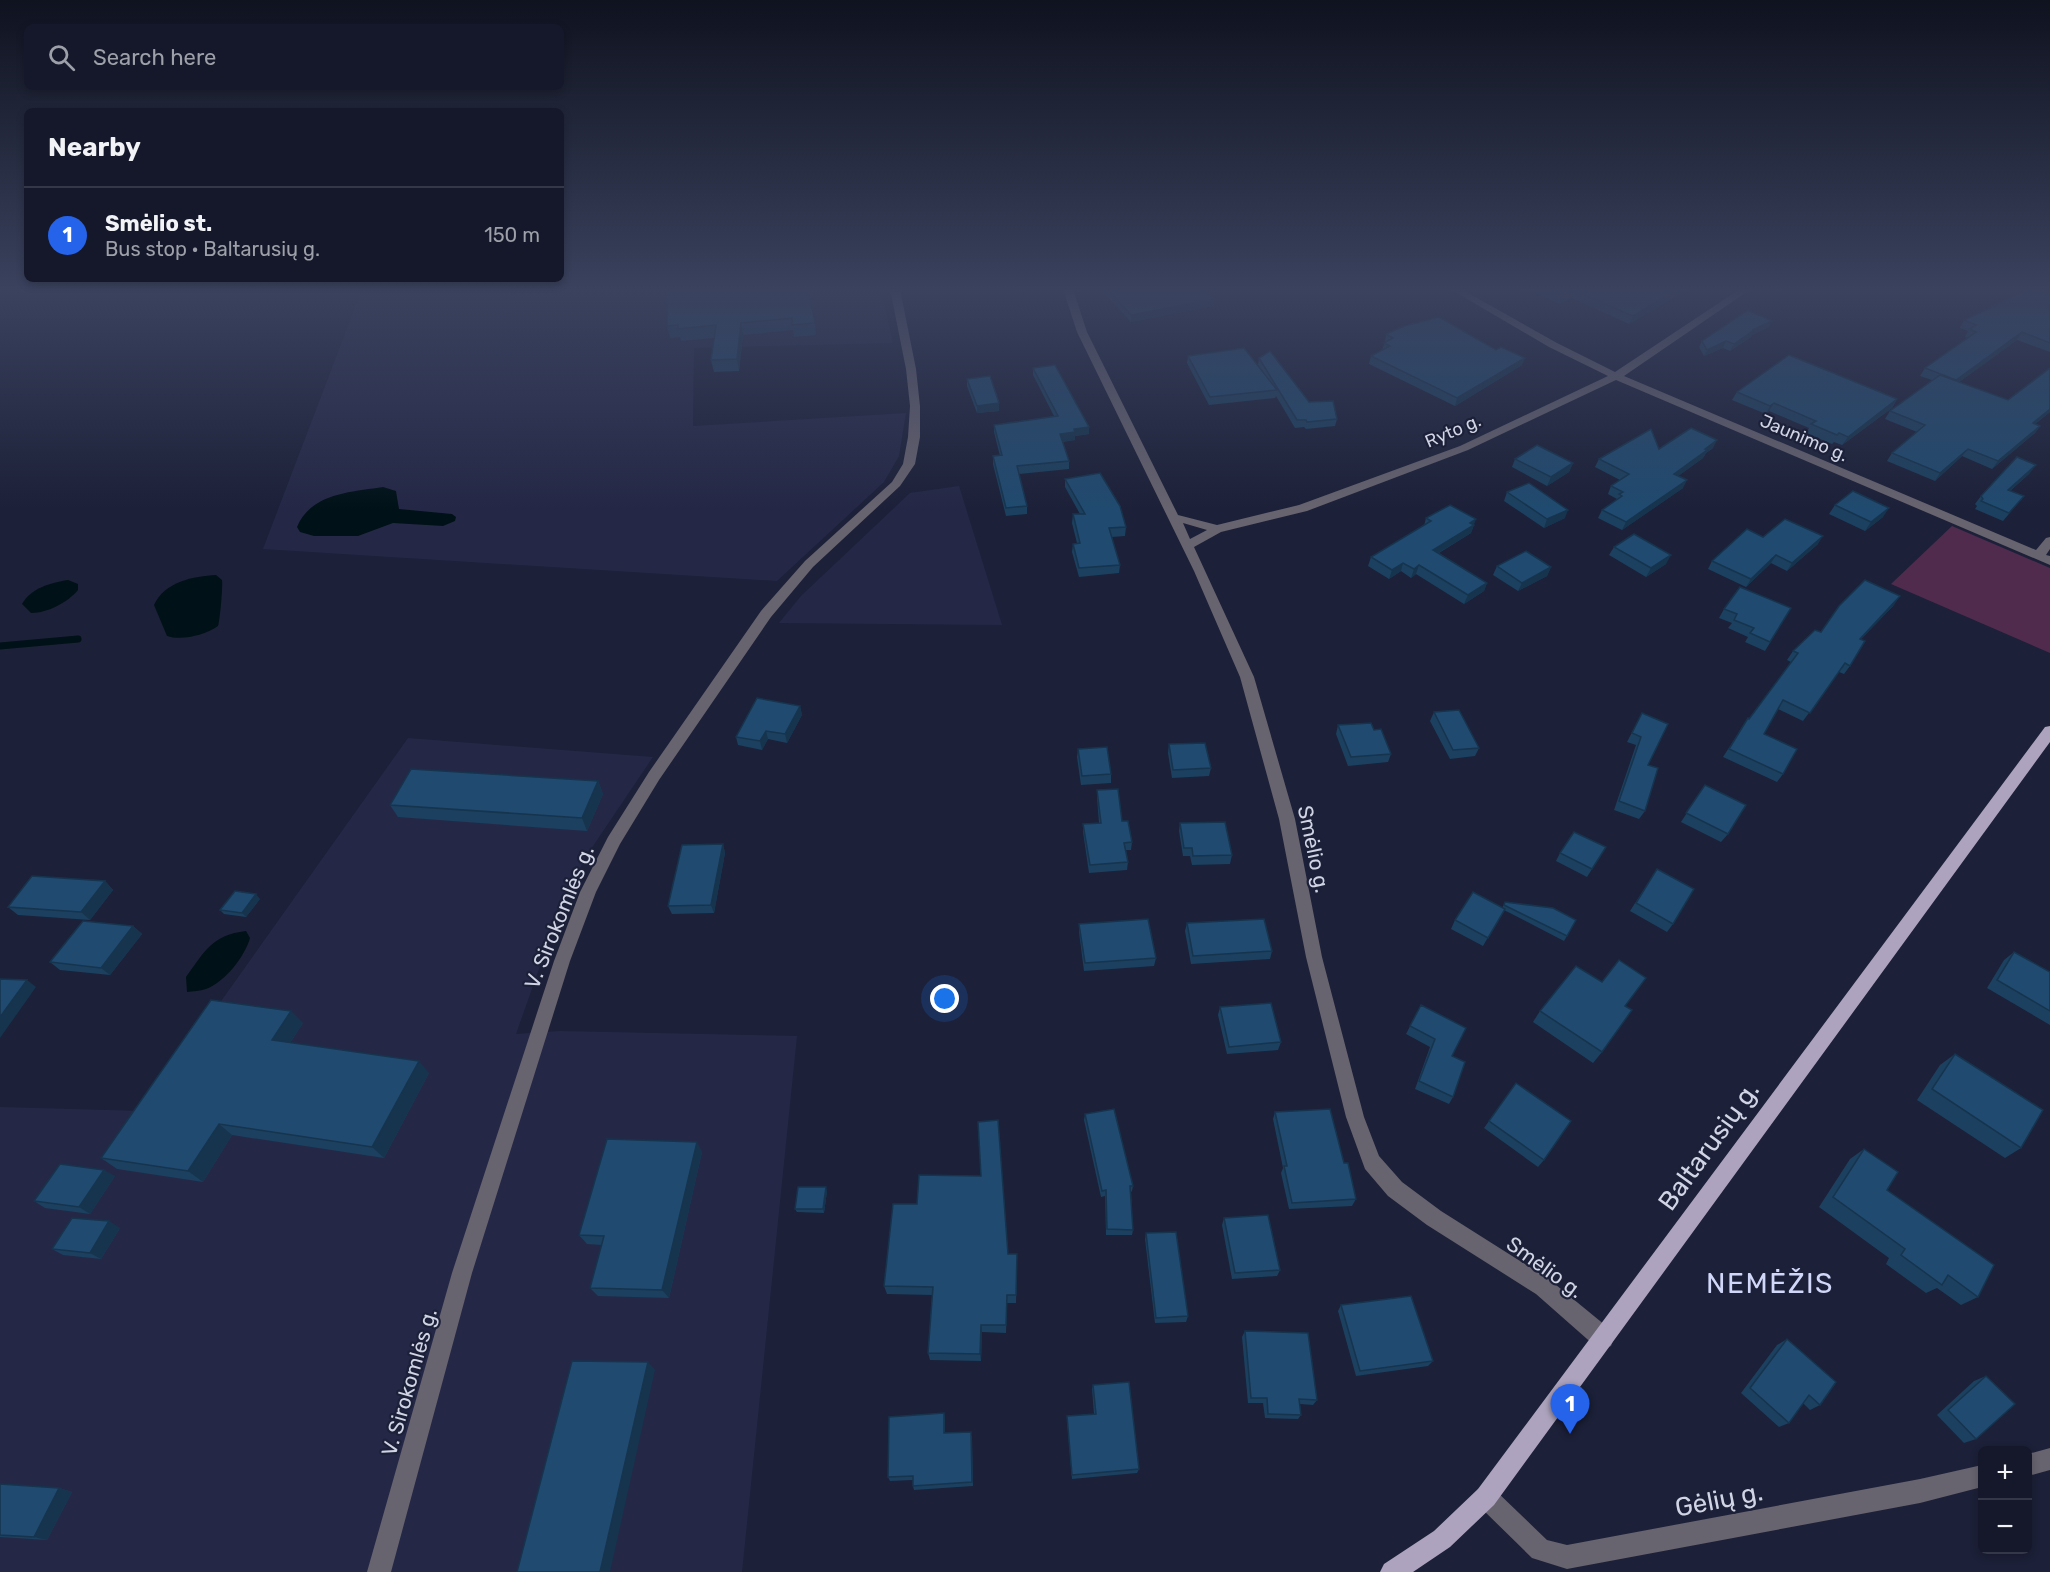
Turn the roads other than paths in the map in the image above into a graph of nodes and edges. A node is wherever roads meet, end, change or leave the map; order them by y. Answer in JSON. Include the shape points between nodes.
{"nodes":[{"id":1,"x":910,"y":362,"type":"edge"},
{"id":2,"x":1097,"y":362,"type":"edge"},
{"id":3,"x":1588,"y":362,"type":"edge"},
{"id":4,"x":1637,"y":362,"type":"edge"},
{"id":5,"x":1616,"y":376,"type":"junction"},
{"id":6,"x":1172,"y":517,"type":"junction"},
{"id":7,"x":1217,"y":529,"type":"junction"},
{"id":8,"x":2050,"y":542,"type":"edge"},
{"id":9,"x":1188,"y":546,"type":"junction"},
{"id":10,"x":2044,"y":559,"type":"edge"},
{"id":11,"x":2050,"y":731,"type":"edge"},
{"id":12,"x":1603,"y":1338,"type":"junction"},
{"id":13,"x":2050,"y":1460,"type":"edge"},
{"id":14,"x":2032,"y":1464,"type":"edge"},
{"id":15,"x":1978,"y":1477,"type":"edge"},
{"id":16,"x":1486,"y":1497,"type":"junction"},
{"id":17,"x":379,"y":1572,"type":"edge"},
{"id":18,"x":1392,"y":1572,"type":"edge"}],
"edges":[{"from":1,"to":17,"type":"street","name":"V. Sirokomlės g.","via":[[915,406],[909,464],[896,484],[809,564],[766,614],[654,776],[588,892],[562,961],[462,1273]]},
{"from":2,"to":6,"type":"street","name":"Smėlio g."},
{"from":3,"to":5,"type":"street","name":"Jaunimo g."},
{"from":4,"to":5,"type":"street","name":"Ryto g."},
{"from":5,"to":7,"type":"street","name":"Ryto g.","via":[[1464,448],[1303,508]]},
{"from":5,"to":10,"type":"street","name":"Jaunimo g."},
{"from":6,"to":7,"type":"street","name":"Ryto g."},
{"from":6,"to":9,"type":"street","name":"Smėlio g."},
{"from":7,"to":9,"type":"street","name":"Ryto g."},
{"from":8,"to":10,"type":"street"},
{"from":9,"to":12,"type":"street","name":"Smėlio g.","via":[[1247,677],[1287,819],[1314,957],[1354,1118],[1372,1161],[1395,1189],[1543,1287]]},
{"from":11,"to":12,"type":"main road","name":"Baltarusių g."},
{"from":12,"to":16,"type":"main road","name":"Baltarusių g."},
{"from":13,"to":14,"type":"street"},
{"from":15,"to":16,"type":"street","name":"Gėlių g.","via":[[1567,1557],[1540,1550]]},
{"from":16,"to":18,"type":"main road","name":"Baltarusių g.","via":[[1442,1539]]}]}
